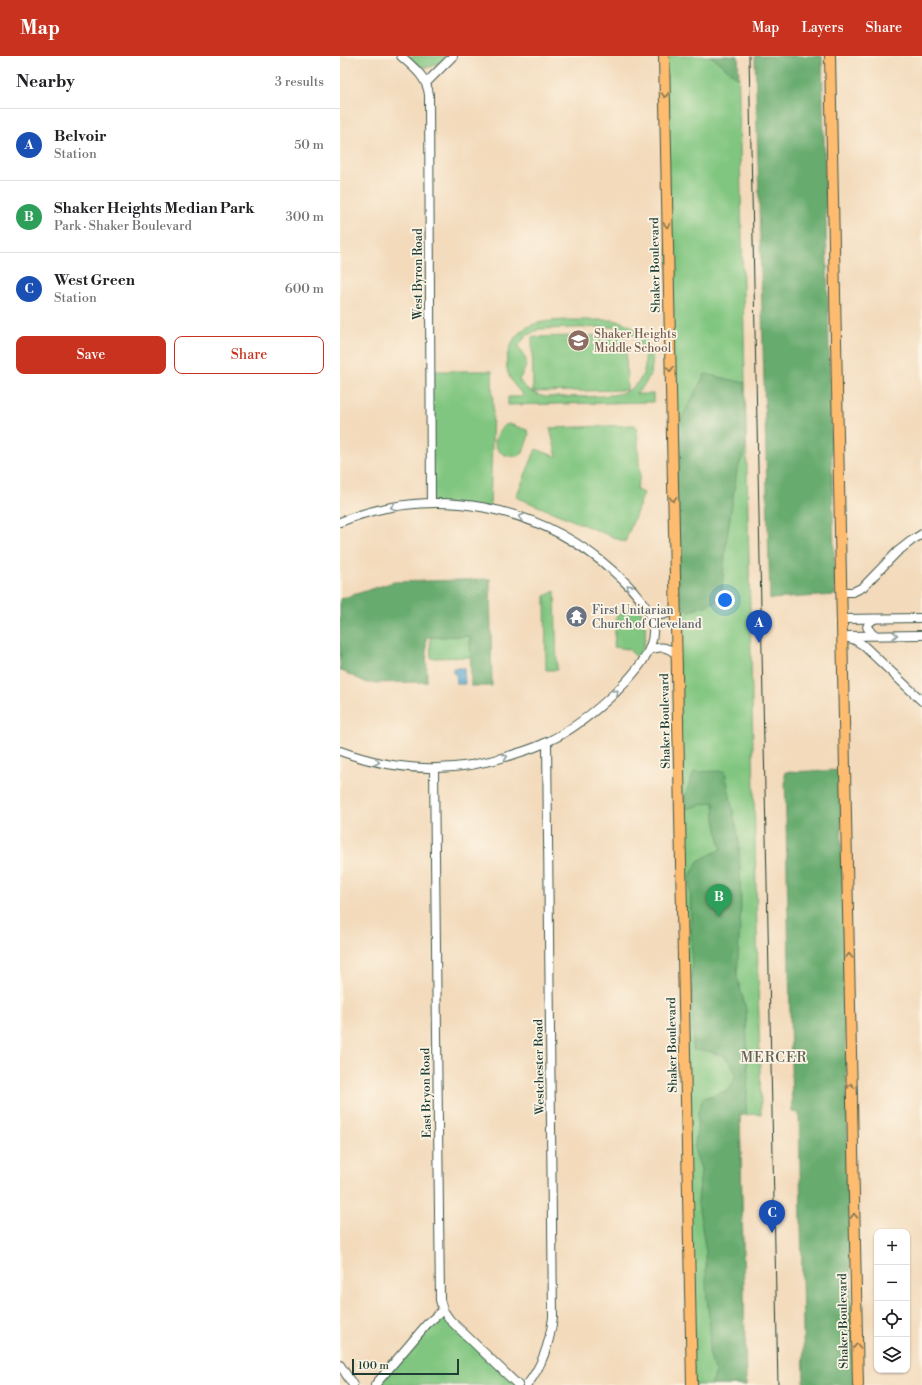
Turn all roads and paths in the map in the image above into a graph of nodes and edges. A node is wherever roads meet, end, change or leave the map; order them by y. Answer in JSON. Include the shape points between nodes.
{"nodes":[{"id":1,"x":401,"y":56,"type":"edge"},
{"id":2,"x":453,"y":56,"type":"edge"},
{"id":3,"x":664,"y":56,"type":"edge"},
{"id":4,"x":830,"y":56,"type":"edge"},
{"id":5,"x":426,"y":83,"type":"junction"},
{"id":6,"x":431,"y":503,"type":"junction"},
{"id":7,"x":340,"y":522,"type":"edge"},
{"id":8,"x":922,"y":534,"type":"edge"},
{"id":9,"x":841,"y":592,"type":"junction"},
{"id":10,"x":676,"y":608,"type":"junction"},
{"id":11,"x":649,"y":613,"type":"junction"},
{"id":12,"x":922,"y":618,"type":"edge"},
{"id":13,"x":842,"y":619,"type":"junction"},
{"id":14,"x":874,"y":619,"type":"junction"},
{"id":15,"x":873,"y":635,"type":"junction"},
{"id":16,"x":922,"y":635,"type":"edge"},
{"id":17,"x":842,"y":636,"type":"junction"},
{"id":18,"x":649,"y":650,"type":"junction"},
{"id":19,"x":677,"y":655,"type":"junction"},
{"id":20,"x":922,"y":701,"type":"edge"},
{"id":21,"x":547,"y":742,"type":"junction"},
{"id":22,"x":340,"y":751,"type":"edge"},
{"id":23,"x":434,"y":769,"type":"junction"},
{"id":24,"x":443,"y":1310,"type":"junction"},
{"id":25,"x":340,"y":1365,"type":"edge"},
{"id":26,"x":353,"y":1385,"type":"edge"},
{"id":27,"x":375,"y":1385,"type":"edge"},
{"id":28,"x":518,"y":1385,"type":"edge"},
{"id":29,"x":527,"y":1385,"type":"edge"},
{"id":30,"x":692,"y":1385,"type":"edge"},
{"id":31,"x":858,"y":1385,"type":"edge"}],
"edges":[{"from":1,"to":5,"type":"street"},
{"from":2,"to":5,"type":"street"},
{"from":3,"to":10,"type":"main road","name":"Shaker Boulevard","one_way":true},
{"from":4,"to":9,"type":"main road","name":"Shaker Boulevard"},
{"from":5,"to":6,"type":"street","name":"West Byron Road","via":[[429,95]]},
{"from":6,"to":7,"type":"street","one_way":true,"via":[[371,511]]},
{"from":11,"to":6,"type":"street","one_way":true,"via":[[631,588],[599,558],[547,527],[490,508]]},
{"from":8,"to":9,"type":"street","via":[[897,552],[862,588],[853,592]]},
{"from":9,"to":13,"type":"main road","name":"Shaker Boulevard"},
{"from":10,"to":11,"type":"street","via":[[664,615]]},
{"from":10,"to":19,"type":"main road","name":"Shaker Boulevard"},
{"from":11,"to":18,"type":"street","via":[[653,632]]},
{"from":12,"to":14,"type":"street"},
{"from":13,"to":14,"type":"street"},
{"from":13,"to":17,"type":"main road","name":"Shaker Boulevard"},
{"from":14,"to":15,"type":"street","via":[[867,627]]},
{"from":15,"to":16,"type":"street","one_way":true},
{"from":15,"to":17,"type":"street"},
{"from":17,"to":20,"type":"street","via":[[863,645]]},
{"from":31,"to":17,"type":"main road","name":"Shaker Boulevard","one_way":true},
{"from":18,"to":19,"type":"street","via":[[665,647]]},
{"from":21,"to":18,"type":"street","one_way":true,"via":[[572,728],[606,701],[630,677]]},
{"from":19,"to":30,"type":"main road","name":"Shaker Boulevard"},
{"from":23,"to":21,"type":"street","one_way":true,"via":[[495,761]]},
{"from":21,"to":29,"type":"street","name":"Westchester Road","via":[[553,1317],[550,1340],[537,1371]]},
{"from":22,"to":23,"type":"street","one_way":true,"via":[[402,767]]},
{"from":23,"to":24,"type":"street","name":"East Bryon Road","via":[[440,1293]]},
{"from":24,"to":27,"type":"street","via":[[427,1324]]},
{"from":24,"to":28,"type":"street","via":[[450,1320]]},
{"from":25,"to":26,"type":"street"}]}
